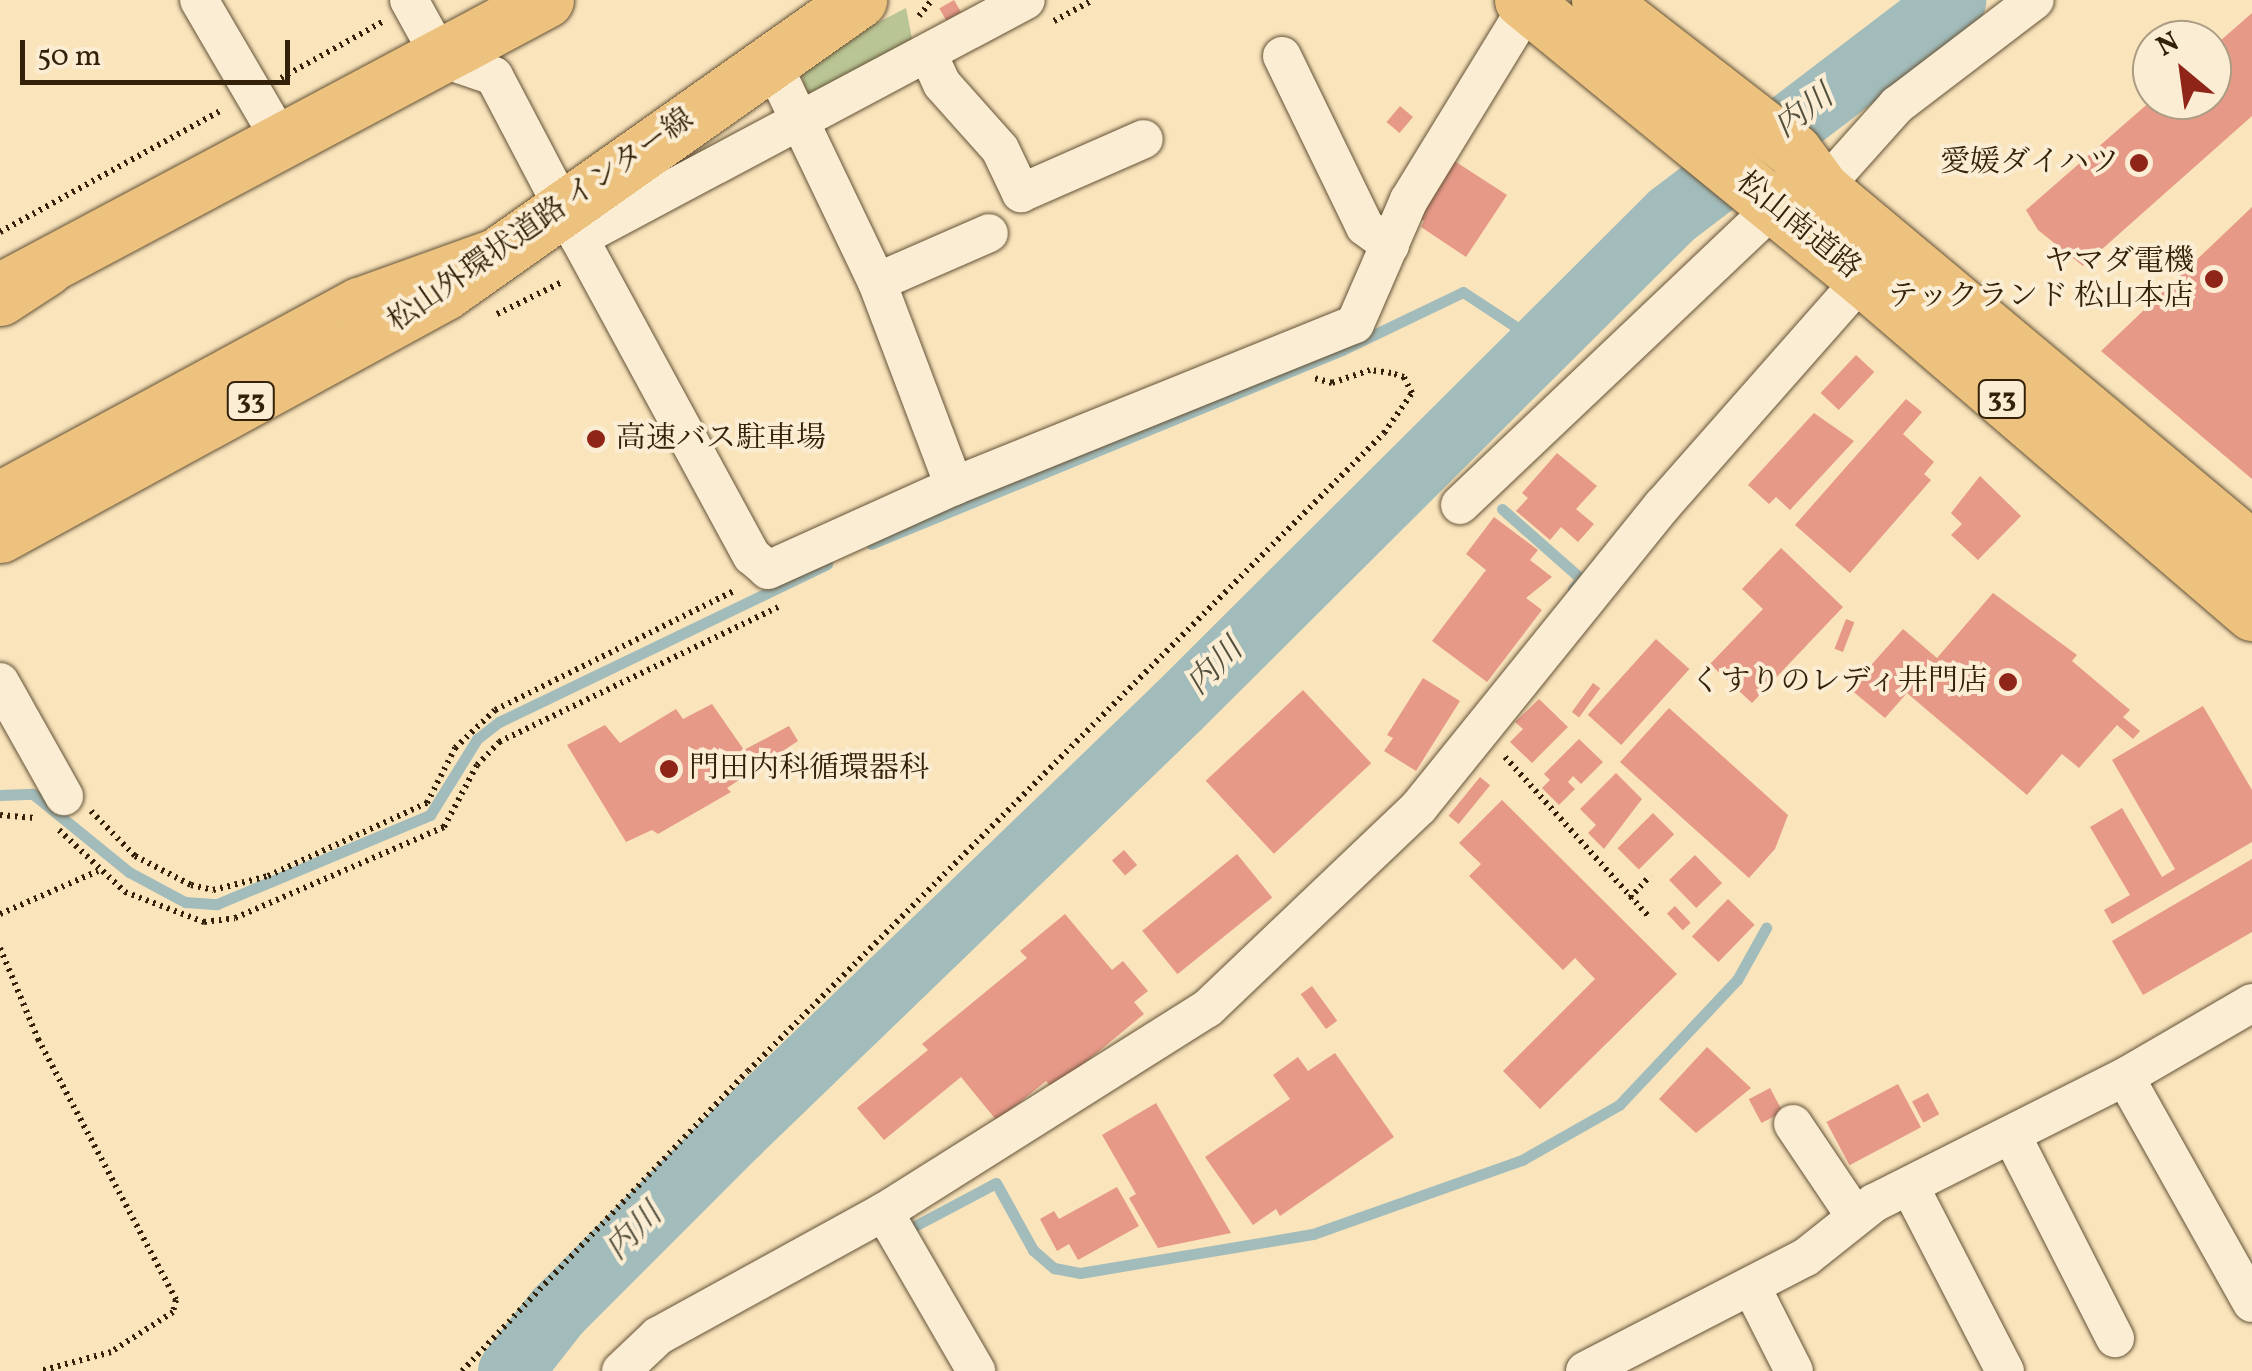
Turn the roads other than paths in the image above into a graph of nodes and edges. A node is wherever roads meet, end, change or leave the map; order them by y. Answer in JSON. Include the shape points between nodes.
{"nodes":[{"id":1,"x":199,"y":0,"type":"edge"},
{"id":2,"x":546,"y":0,"type":"edge"},
{"id":3,"x":859,"y":0,"type":"edge"},
{"id":4,"x":1599,"y":0,"type":"edge"},
{"id":5,"x":2035,"y":0,"type":"edge"},
{"id":6,"x":411,"y":3,"type":"edge"},
{"id":7,"x":1525,"y":3,"type":"edge"},
{"id":8,"x":1034,"y":14,"type":"edge"},
{"id":9,"x":928,"y":54,"type":"junction"},
{"id":10,"x":1282,"y":56,"type":"dead end"},
{"id":11,"x":441,"y":58,"type":"junction"},
{"id":12,"x":771,"y":61,"type":"junction"},
{"id":13,"x":1693,"y":109,"type":"junction"},
{"id":14,"x":802,"y":120,"type":"junction"},
{"id":15,"x":1144,"y":139,"type":"dead end"},
{"id":16,"x":283,"y":144,"type":"junction"},
{"id":17,"x":1785,"y":183,"type":"junction"},
{"id":18,"x":989,"y":233,"type":"dead end"},
{"id":19,"x":580,"y":237,"type":"junction"},
{"id":20,"x":1390,"y":245,"type":"junction"},
{"id":21,"x":495,"y":256,"type":"junction"},
{"id":22,"x":1876,"y":262,"type":"junction"},
{"id":23,"x":876,"y":282,"type":"junction"},
{"id":24,"x":15,"y":286,"type":"edge"},
{"id":25,"x":954,"y":486,"type":"junction"},
{"id":26,"x":0,"y":499,"type":"edge"},
{"id":27,"x":1460,"y":506,"type":"dead end"},
{"id":28,"x":0,"y":535,"type":"edge"},
{"id":29,"x":2252,"y":549,"type":"edge"},
{"id":30,"x":2252,"y":613,"type":"edge"},
{"id":31,"x":0,"y":682,"type":"edge"},
{"id":32,"x":64,"y":796,"type":"road end"},
{"id":33,"x":2252,"y":1003,"type":"edge"},
{"id":34,"x":2124,"y":1077,"type":"junction"},
{"id":35,"x":1793,"y":1124,"type":"dead end"},
{"id":36,"x":2012,"y":1136,"type":"junction"},
{"id":37,"x":1910,"y":1187,"type":"junction"},
{"id":38,"x":884,"y":1212,"type":"junction"},
{"id":39,"x":1854,"y":1216,"type":"junction"},
{"id":40,"x":1751,"y":1286,"type":"junction"},
{"id":41,"x":2252,"y":1303,"type":"edge"},
{"id":42,"x":2116,"y":1338,"type":"dead end"},
{"id":43,"x":1594,"y":1369,"type":"edge"},
{"id":44,"x":621,"y":1371,"type":"edge"},
{"id":45,"x":976,"y":1371,"type":"edge"},
{"id":46,"x":1794,"y":1371,"type":"edge"},
{"id":47,"x":2005,"y":1371,"type":"edge"}],
"edges":[{"from":1,"to":16,"type":"street"},
{"from":2,"to":11,"type":"highway"},
{"from":3,"to":12,"type":"highway","name":"松山外環状道路 インター線","number":"33"},
{"from":4,"to":13,"type":"highway","name":"松山南道路","number":"33"},
{"from":5,"to":17,"type":"street"},
{"from":6,"to":11,"type":"street"},
{"from":7,"to":13,"type":"highway","name":"松山南道路","number":"33"},
{"from":7,"to":20,"type":"street"},
{"from":8,"to":9,"type":"street"},
{"from":9,"to":14,"type":"street"},
{"from":9,"to":15,"type":"street","via":[[942,84],[1000,149],[1021,193]]},
{"from":10,"to":20,"type":"street","via":[[1365,228]]},
{"from":11,"to":16,"type":"highway"},
{"from":11,"to":19,"type":"street","via":[[494,76]]},
{"from":12,"to":14,"type":"street"},
{"from":12,"to":19,"type":"highway","name":"松山外環状道路 インター線","number":"33"},
{"from":13,"to":17,"type":"highway","name":"松山南道路","number":"33"},
{"from":14,"to":19,"type":"street"},
{"from":14,"to":23,"type":"street"},
{"from":16,"to":24,"type":"highway"},
{"from":17,"to":22,"type":"highway","name":"松山南道路","number":"33"},
{"from":17,"to":27,"type":"street"},
{"from":18,"to":23,"type":"street"},
{"from":19,"to":21,"type":"highway","name":"松山外環状道路 インター線","number":"33"},
{"from":19,"to":25,"type":"street","via":[[772,584]]},
{"from":20,"to":25,"type":"street","via":[[1354,324]]},
{"from":21,"to":26,"type":"highway","number":"33","via":[[359,305]]},
{"from":21,"to":28,"type":"highway","name":"松山外環状道路 インター線","number":"33","via":[[374,335]]},
{"from":22,"to":29,"type":"highway","name":"松山南道路","number":"33"},
{"from":22,"to":30,"type":"highway","name":"松山南道路","number":"33"},
{"from":22,"to":38,"type":"street","via":[[1662,506],[1362,867],[1208,1008]]},
{"from":23,"to":25,"type":"street"},
{"from":31,"to":32,"type":"street"},
{"from":33,"to":34,"type":"street"},
{"from":34,"to":36,"type":"street"},
{"from":34,"to":41,"type":"street"},
{"from":35,"to":39,"type":"street"},
{"from":36,"to":37,"type":"street"},
{"from":36,"to":42,"type":"street"},
{"from":37,"to":39,"type":"street"},
{"from":37,"to":47,"type":"street"},
{"from":38,"to":44,"type":"street","via":[[714,1302],[658,1336]]},
{"from":38,"to":45,"type":"street"},
{"from":39,"to":40,"type":"street","via":[[1806,1257]]},
{"from":40,"to":43,"type":"street"},
{"from":40,"to":46,"type":"street"}]}
